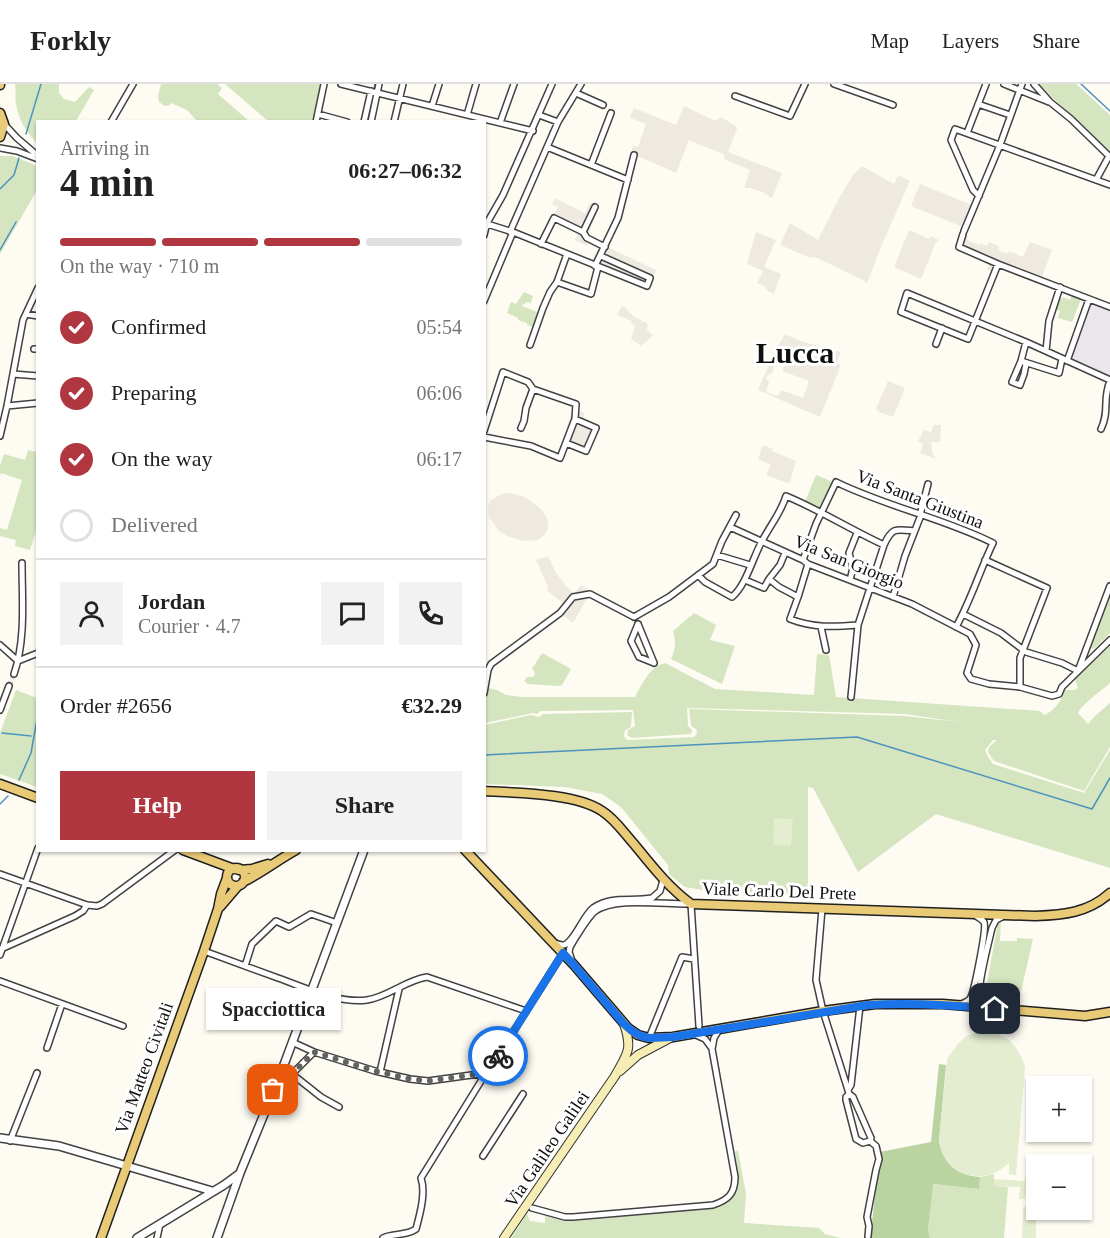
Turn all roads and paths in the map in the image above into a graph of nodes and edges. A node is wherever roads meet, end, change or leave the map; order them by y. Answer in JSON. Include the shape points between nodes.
{"nodes":[{"id":1,"x":133,"y":84,"type":"edge"},
{"id":2,"x":324,"y":84,"type":"edge"},
{"id":3,"x":341,"y":84,"type":"edge"},
{"id":4,"x":379,"y":84,"type":"edge"},
{"id":5,"x":402,"y":84,"type":"edge"},
{"id":6,"x":439,"y":84,"type":"edge"},
{"id":7,"x":476,"y":84,"type":"edge"},
{"id":8,"x":514,"y":84,"type":"edge"},
{"id":9,"x":550,"y":84,"type":"edge"},
{"id":10,"x":581,"y":84,"type":"edge"},
{"id":11,"x":805,"y":84,"type":"edge"},
{"id":12,"x":834,"y":84,"type":"edge"},
{"id":13,"x":986,"y":84,"type":"edge"},
{"id":14,"x":1004,"y":84,"type":"edge"},
{"id":15,"x":1034,"y":84,"type":"edge"},
{"id":16,"x":844,"y":86,"type":"edge"},
{"id":17,"x":1021,"y":87,"type":"edge"},
{"id":18,"x":374,"y":92,"type":"junction"},
{"id":19,"x":576,"y":93,"type":"junction"},
{"id":20,"x":735,"y":96,"type":"dead end"},
{"id":21,"x":400,"y":98,"type":"junction"},
{"id":22,"x":1050,"y":102,"type":"junction"},
{"id":23,"x":978,"y":104,"type":"junction"},
{"id":24,"x":603,"y":105,"type":"dead end"},
{"id":25,"x":893,"y":105,"type":"dead end"},
{"id":26,"x":432,"y":106,"type":"junction"},
{"id":27,"x":0,"y":107,"type":"edge"},
{"id":28,"x":610,"y":113,"type":"dead end"},
{"id":29,"x":318,"y":114,"type":"junction"},
{"id":30,"x":466,"y":115,"type":"junction"},
{"id":31,"x":1011,"y":115,"type":"junction"},
{"id":32,"x":539,"y":116,"type":"junction"},
{"id":33,"x":2,"y":118,"type":"edge"},
{"id":34,"x":112,"y":120,"type":"edge"},
{"id":35,"x":316,"y":120,"type":"edge"},
{"id":36,"x":340,"y":120,"type":"edge"},
{"id":37,"x":365,"y":120,"type":"edge"},
{"id":38,"x":371,"y":120,"type":"edge"},
{"id":39,"x":394,"y":120,"type":"edge"},
{"id":40,"x":558,"y":122,"type":"junction"},
{"id":41,"x":500,"y":123,"type":"junction"},
{"id":42,"x":533,"y":131,"type":"junction"},
{"id":43,"x":968,"y":133,"type":"junction"},
{"id":44,"x":0,"y":137,"type":"edge"},
{"id":45,"x":1000,"y":145,"type":"junction"},
{"id":46,"x":547,"y":147,"type":"junction"},
{"id":47,"x":0,"y":148,"type":"edge"},
{"id":48,"x":36,"y":155,"type":"edge"},
{"id":49,"x":634,"y":155,"type":"dead end"},
{"id":50,"x":36,"y":156,"type":"edge"},
{"id":51,"x":1109,"y":156,"type":"edge"},
{"id":52,"x":591,"y":165,"type":"junction"},
{"id":53,"x":628,"y":180,"type":"junction"},
{"id":54,"x":1096,"y":180,"type":"junction"},
{"id":55,"x":1110,"y":185,"type":"edge"},
{"id":56,"x":979,"y":196,"type":"junction"},
{"id":57,"x":595,"y":207,"type":"dead end"},
{"id":58,"x":486,"y":222,"type":"edge"},
{"id":59,"x":511,"y":232,"type":"junction"},
{"id":60,"x":583,"y":232,"type":"junction"},
{"id":61,"x":541,"y":244,"type":"junction"},
{"id":62,"x":605,"y":247,"type":"junction"},
{"id":63,"x":567,"y":254,"type":"junction"},
{"id":64,"x":601,"y":256,"type":"junction"},
{"id":65,"x":998,"y":264,"type":"junction"},
{"id":66,"x":597,"y":267,"type":"junction"},
{"id":67,"x":558,"y":282,"type":"junction"},
{"id":68,"x":1060,"y":287,"type":"junction"},
{"id":69,"x":36,"y":292,"type":"edge"},
{"id":70,"x":486,"y":296,"type":"edge"},
{"id":71,"x":1110,"y":298,"type":"edge"},
{"id":72,"x":1089,"y":299,"type":"junction"},
{"id":73,"x":1109,"y":306,"type":"edge"},
{"id":74,"x":26,"y":314,"type":"junction"},
{"id":75,"x":36,"y":316,"type":"edge"},
{"id":76,"x":975,"y":321,"type":"junction"},
{"id":77,"x":944,"y":329,"type":"junction"},
{"id":78,"x":1026,"y":342,"type":"junction"},
{"id":79,"x":936,"y":344,"type":"dead end"},
{"id":80,"x":531,"y":345,"type":"dead end"},
{"id":81,"x":1046,"y":351,"type":"junction"},
{"id":82,"x":1065,"y":360,"type":"junction"},
{"id":83,"x":13,"y":374,"type":"junction"},
{"id":84,"x":36,"y":376,"type":"edge"},
{"id":85,"x":1110,"y":380,"type":"edge"},
{"id":86,"x":533,"y":388,"type":"junction"},
{"id":87,"x":36,"y":403,"type":"edge"},
{"id":88,"x":8,"y":406,"type":"junction"},
{"id":89,"x":575,"y":419,"type":"junction"},
{"id":90,"x":486,"y":425,"type":"edge"},
{"id":91,"x":521,"y":428,"type":"dead end"},
{"id":92,"x":1101,"y":429,"type":"dead end"},
{"id":93,"x":0,"y":436,"type":"edge"},
{"id":94,"x":486,"y":437,"type":"edge"},
{"id":95,"x":566,"y":443,"type":"junction"},
{"id":96,"x":928,"y":484,"type":"dead end"},
{"id":97,"x":822,"y":512,"type":"junction"},
{"id":98,"x":736,"y":515,"type":"dead end"},
{"id":99,"x":921,"y":515,"type":"junction"},
{"id":100,"x":730,"y":527,"type":"junction"},
{"id":101,"x":914,"y":531,"type":"junction"},
{"id":102,"x":857,"y":533,"type":"junction"},
{"id":103,"x":762,"y":541,"type":"junction"},
{"id":104,"x":884,"y":545,"type":"junction"},
{"id":105,"x":785,"y":553,"type":"junction"},
{"id":106,"x":717,"y":555,"type":"junction"},
{"id":107,"x":985,"y":560,"type":"junction"},
{"id":108,"x":806,"y":562,"type":"junction"},
{"id":109,"x":22,"y":563,"type":"dead end"},
{"id":110,"x":750,"y":565,"type":"junction"},
{"id":111,"x":698,"y":575,"type":"junction"},
{"id":112,"x":769,"y":579,"type":"junction"},
{"id":113,"x":746,"y":580,"type":"junction"},
{"id":114,"x":850,"y":580,"type":"junction"},
{"id":115,"x":1110,"y":586,"type":"edge"},
{"id":116,"x":870,"y":587,"type":"junction"},
{"id":117,"x":798,"y":597,"type":"junction"},
{"id":118,"x":893,"y":597,"type":"junction"},
{"id":119,"x":963,"y":614,"type":"junction"},
{"id":120,"x":634,"y":617,"type":"junction"},
{"id":121,"x":638,"y":624,"type":"junction"},
{"id":122,"x":858,"y":625,"type":"junction"},
{"id":123,"x":821,"y":627,"type":"junction"},
{"id":124,"x":956,"y":627,"type":"junction"},
{"id":125,"x":1110,"y":640,"type":"edge"},
{"id":126,"x":0,"y":645,"type":"edge"},
{"id":127,"x":1022,"y":649,"type":"junction"},
{"id":128,"x":826,"y":650,"type":"dead end"},
{"id":129,"x":36,"y":654,"type":"edge"},
{"id":130,"x":18,"y":661,"type":"junction"},
{"id":131,"x":1078,"y":670,"type":"junction"},
{"id":132,"x":14,"y":674,"type":"tunnel mouth"},
{"id":133,"x":486,"y":682,"type":"edge"},
{"id":134,"x":9,"y":686,"type":"tunnel mouth"},
{"id":135,"x":1020,"y":687,"type":"junction"},
{"id":136,"x":851,"y":697,"type":"dead end"},
{"id":137,"x":0,"y":710,"type":"edge"},
{"id":138,"x":0,"y":784,"type":"edge"},
{"id":139,"x":486,"y":791,"type":"edge"},
{"id":140,"x":36,"y":797,"type":"edge"},
{"id":141,"x":37,"y":852,"type":"edge"},
{"id":142,"x":172,"y":852,"type":"edge"},
{"id":143,"x":188,"y":852,"type":"edge"},
{"id":144,"x":292,"y":852,"type":"edge"},
{"id":145,"x":363,"y":852,"type":"edge"},
{"id":146,"x":467,"y":852,"type":"edge"},
{"id":147,"x":206,"y":859,"type":"junction"},
{"id":148,"x":274,"y":862,"type":"junction"},
{"id":149,"x":236,"y":869,"type":"junction"},
{"id":150,"x":0,"y":874,"type":"edge"},
{"id":151,"x":227,"y":878,"type":"junction"},
{"id":152,"x":663,"y":880,"type":"junction"},
{"id":153,"x":25,"y":883,"type":"junction"},
{"id":154,"x":240,"y":884,"type":"junction"},
{"id":155,"x":1110,"y":893,"type":"edge"},
{"id":156,"x":691,"y":904,"type":"junction"},
{"id":157,"x":87,"y":905,"type":"junction"},
{"id":158,"x":218,"y":909,"type":"junction"},
{"id":159,"x":822,"y":909,"type":"junction"},
{"id":160,"x":971,"y":915,"type":"junction"},
{"id":161,"x":1004,"y":916,"type":"junction"},
{"id":162,"x":337,"y":923,"type":"junction"},
{"id":163,"x":553,"y":943,"type":"junction"},
{"id":164,"x":1,"y":949,"type":"edge"},
{"id":165,"x":204,"y":951,"type":"junction"},
{"id":166,"x":563,"y":953,"type":"junction"},
{"id":167,"x":0,"y":955,"type":"edge"},
{"id":168,"x":694,"y":959,"type":"junction"},
{"id":169,"x":574,"y":965,"type":"junction"},
{"id":170,"x":245,"y":966,"type":"junction"},
{"id":171,"x":0,"y":981,"type":"edge"},
{"id":172,"x":399,"y":989,"type":"junction"},
{"id":173,"x":312,"y":990,"type":"junction"},
{"id":174,"x":62,"y":1004,"type":"junction"},
{"id":175,"x":860,"y":1006,"type":"junction"},
{"id":176,"x":957,"y":1006,"type":"junction"},
{"id":177,"x":995,"y":1009,"type":"junction"},
{"id":178,"x":526,"y":1011,"type":"junction"},
{"id":179,"x":823,"y":1011,"type":"junction"},
{"id":180,"x":1110,"y":1012,"type":"edge"},
{"id":181,"x":624,"y":1024,"type":"junction"},
{"id":182,"x":123,"y":1026,"type":"dead end"},
{"id":183,"x":699,"y":1026,"type":"dead end"},
{"id":184,"x":719,"y":1030,"type":"junction"},
{"id":185,"x":693,"y":1034,"type":"junction"},
{"id":186,"x":673,"y":1037,"type":"junction"},
{"id":187,"x":649,"y":1038,"type":"junction"},
{"id":188,"x":292,"y":1042,"type":"junction"},
{"id":189,"x":47,"y":1048,"type":"dead end"},
{"id":190,"x":712,"y":1049,"type":"junction"},
{"id":191,"x":314,"y":1052,"type":"junction"},
{"id":192,"x":282,"y":1070,"type":"junction"},
{"id":193,"x":380,"y":1072,"type":"junction"},
{"id":194,"x":37,"y":1073,"type":"dead end"},
{"id":195,"x":486,"y":1073,"type":"junction"},
{"id":196,"x":292,"y":1074,"type":"junction"},
{"id":197,"x":615,"y":1076,"type":"junction"},
{"id":198,"x":849,"y":1092,"type":"junction"},
{"id":199,"x":523,"y":1094,"type":"dead end"},
{"id":200,"x":339,"y":1107,"type":"dead end"},
{"id":201,"x":0,"y":1138,"type":"edge"},
{"id":202,"x":10,"y":1140,"type":"junction"},
{"id":203,"x":870,"y":1141,"type":"junction"},
{"id":204,"x":483,"y":1156,"type":"dead end"},
{"id":205,"x":128,"y":1166,"type":"junction"},
{"id":206,"x":240,"y":1173,"type":"junction"},
{"id":207,"x":212,"y":1191,"type":"junction"},
{"id":208,"x":531,"y":1205,"type":"junction"},
{"id":209,"x":160,"y":1224,"type":"junction"},
{"id":210,"x":868,"y":1236,"type":"dead end"},
{"id":211,"x":101,"y":1238,"type":"edge"},
{"id":212,"x":137,"y":1238,"type":"edge"},
{"id":213,"x":157,"y":1238,"type":"edge"},
{"id":214,"x":217,"y":1238,"type":"edge"},
{"id":215,"x":383,"y":1238,"type":"edge"},
{"id":216,"x":504,"y":1238,"type":"edge"}],
"edges":[{"from":1,"to":34,"type":"street"},
{"from":2,"to":29,"type":"street"},
{"from":3,"to":18,"type":"street"},
{"from":4,"to":18,"type":"street"},
{"from":5,"to":21,"type":"street"},
{"from":6,"to":26,"type":"street"},
{"from":7,"to":30,"type":"street"},
{"from":8,"to":41,"type":"street"},
{"from":9,"to":32,"type":"street"},
{"from":10,"to":19,"type":"street"},
{"from":11,"to":20,"type":"street","via":[[790,116]]},
{"from":12,"to":16,"type":"street"},
{"from":13,"to":23,"type":"street"},
{"from":14,"to":17,"type":"street"},
{"from":15,"to":22,"type":"street"},
{"from":16,"to":25,"type":"street"},
{"from":17,"to":22,"type":"street"},
{"from":17,"to":31,"type":"street"},
{"from":18,"to":21,"type":"street"},
{"from":18,"to":37,"type":"street"},
{"from":18,"to":38,"type":"street"},
{"from":19,"to":24,"type":"street"},
{"from":19,"to":40,"type":"street"},
{"from":21,"to":26,"type":"street"},
{"from":21,"to":39,"type":"street"},
{"from":22,"to":51,"type":"street"},
{"from":23,"to":31,"type":"street"},
{"from":23,"to":43,"type":"street"},
{"from":26,"to":30,"type":"street"},
{"from":27,"to":33,"type":"main road"},
{"from":28,"to":52,"type":"street"},
{"from":29,"to":35,"type":"street"},
{"from":29,"to":36,"type":"street"},
{"from":30,"to":41,"type":"street"},
{"from":31,"to":45,"type":"street"},
{"from":32,"to":40,"type":"street"},
{"from":32,"to":42,"type":"street"},
{"from":33,"to":44,"type":"main road"},
{"from":33,"to":48,"type":"street","via":[[16,138]]},
{"from":40,"to":46,"type":"street"},
{"from":41,"to":42,"type":"street"},
{"from":42,"to":58,"type":"street"},
{"from":43,"to":45,"type":"street"},
{"from":43,"to":56,"type":"street","via":[[955,129],[951,140]]},
{"from":45,"to":54,"type":"street"},
{"from":45,"to":56,"type":"street"},
{"from":46,"to":52,"type":"street"},
{"from":46,"to":59,"type":"street"},
{"from":47,"to":50,"type":"street"},
{"from":49,"to":53,"type":"street"},
{"from":51,"to":54,"type":"street"},
{"from":52,"to":53,"type":"street"},
{"from":53,"to":62,"type":"street","via":[[619,217]]},
{"from":54,"to":55,"type":"street"},
{"from":56,"to":65,"type":"street","via":[[959,247]]},
{"from":57,"to":60,"type":"street"},
{"from":58,"to":59,"type":"street"},
{"from":59,"to":61,"type":"street"},
{"from":59,"to":70,"type":"street"},
{"from":60,"to":61,"type":"street","via":[[554,218]]},
{"from":60,"to":62,"type":"street"},
{"from":61,"to":63,"type":"street"},
{"from":62,"to":64,"type":"street"},
{"from":63,"to":66,"type":"street"},
{"from":63,"to":67,"type":"street"},
{"from":64,"to":66,"type":"street"},
{"from":64,"to":66,"type":"street","via":[[650,278],[647,286]]},
{"from":65,"to":68,"type":"street"},
{"from":65,"to":76,"type":"street"},
{"from":66,"to":67,"type":"street","via":[[591,294]]},
{"from":67,"to":80,"type":"street","via":[[543,308]]},
{"from":68,"to":72,"type":"street"},
{"from":68,"to":81,"type":"street","via":[[1049,321]]},
{"from":69,"to":74,"type":"street"},
{"from":71,"to":73,"type":"street"},
{"from":72,"to":73,"type":"street"},
{"from":72,"to":82,"type":"street"},
{"from":74,"to":75,"type":"street"},
{"from":74,"to":83,"type":"street"},
{"from":76,"to":77,"type":"street","via":[[968,339]]},
{"from":76,"to":77,"type":"street","via":[[907,293],[901,312]]},
{"from":76,"to":78,"type":"street"},
{"from":77,"to":79,"type":"street"},
{"from":78,"to":81,"type":"street"},
{"from":78,"to":82,"type":"street","via":[[1024,362],[1059,373]]},
{"from":81,"to":82,"type":"street"},
{"from":82,"to":85,"type":"street"},
{"from":83,"to":84,"type":"street"},
{"from":83,"to":88,"type":"street"},
{"from":85,"to":92,"type":"street","via":[[1109,416]]},
{"from":86,"to":89,"type":"street","via":[[576,404]]},
{"from":86,"to":90,"type":"street","via":[[503,372]]},
{"from":86,"to":91,"type":"street"},
{"from":87,"to":88,"type":"street"},
{"from":88,"to":93,"type":"street"},
{"from":89,"to":95,"type":"street"},
{"from":89,"to":95,"type":"street","via":[[596,428],[586,451]]},
{"from":94,"to":95,"type":"street","via":[[531,446],[560,458]]},
{"from":96,"to":99,"type":"street"},
{"from":97,"to":99,"type":"street","name":"Via Santa Giustina","via":[[836,482]]},
{"from":97,"to":102,"type":"street"},
{"from":97,"to":103,"type":"street","via":[[786,496]]},
{"from":97,"to":108,"type":"street"},
{"from":98,"to":100,"type":"street"},
{"from":99,"to":101,"type":"street"},
{"from":99,"to":107,"type":"street","name":"Via Santa Giustina","via":[[993,543]]},
{"from":100,"to":103,"type":"street","name":"Via San Giorgio"},
{"from":100,"to":106,"type":"street"},
{"from":101,"to":104,"type":"street","via":[[894,530]]},
{"from":101,"to":118,"type":"street"},
{"from":102,"to":104,"type":"street"},
{"from":102,"to":114,"type":"street","via":[[849,553],[854,568]]},
{"from":103,"to":105,"type":"street","name":"Via San Giorgio"},
{"from":103,"to":110,"type":"street"},
{"from":104,"to":116,"type":"street"},
{"from":105,"to":108,"type":"street","name":"Via San Giorgio"},
{"from":105,"to":112,"type":"street"},
{"from":106,"to":110,"type":"street"},
{"from":106,"to":111,"type":"street","via":[[713,564]]},
{"from":107,"to":119,"type":"street"},
{"from":107,"to":127,"type":"street","via":[[1047,588]]},
{"from":108,"to":114,"type":"street","name":"Via San Giorgio"},
{"from":108,"to":117,"type":"street"},
{"from":109,"to":130,"type":"street"},
{"from":110,"to":113,"type":"street"},
{"from":111,"to":113,"type":"street","via":[[732,597]]},
{"from":111,"to":120,"type":"street"},
{"from":112,"to":113,"type":"street","via":[[764,588]]},
{"from":112,"to":117,"type":"street"},
{"from":114,"to":116,"type":"street","name":"Via San Giorgio"},
{"from":115,"to":131,"type":"street"},
{"from":116,"to":118,"type":"street","name":"Via San Giorgio"},
{"from":116,"to":122,"type":"street"},
{"from":117,"to":123,"type":"street","via":[[790,619]]},
{"from":118,"to":124,"type":"street","name":"Via San Giorgio"},
{"from":119,"to":124,"type":"street"},
{"from":119,"to":127,"type":"street","via":[[1001,633]]},
{"from":120,"to":121,"type":"street"},
{"from":120,"to":133,"type":"street","via":[[590,594],[573,597],[560,613],[491,664]]},
{"from":121,"to":121,"type":"street","via":[[632,641],[639,657],[654,663]]},
{"from":122,"to":123,"type":"street"},
{"from":122,"to":136,"type":"street"},
{"from":123,"to":128,"type":"street"},
{"from":124,"to":135,"type":"street","name":"Via San Giorgio","via":[[970,634],[976,645],[967,673],[971,678]]},
{"from":125,"to":131,"type":"street"},
{"from":126,"to":130,"type":"street"},
{"from":127,"to":131,"type":"street"},
{"from":127,"to":135,"type":"street"},
{"from":129,"to":130,"type":"street"},
{"from":130,"to":132,"type":"street"},
{"from":131,"to":135,"type":"street","via":[[1059,694],[1052,696]]},
{"from":134,"to":137,"type":"street"},
{"from":138,"to":140,"type":"main road"},
{"from":139,"to":152,"type":"main road","name":"Viale Carlo Del Prete","via":[[573,799],[593,805],[616,823]]},
{"from":141,"to":153,"type":"street"},
{"from":142,"to":157,"type":"street","via":[[102,904]]},
{"from":143,"to":147,"type":"main road"},
{"from":144,"to":148,"type":"main road"},
{"from":145,"to":162,"type":"street"},
{"from":146,"to":163,"type":"main road"},
{"from":147,"to":149,"type":"main road"},
{"from":147,"to":151,"type":"main road"},
{"from":148,"to":149,"type":"main road"},
{"from":148,"to":154,"type":"main road","name":"Via Matteo Civitali"},
{"from":149,"to":151,"type":"main road"},
{"from":149,"to":154,"type":"main road","via":[[243,874]]},
{"from":150,"to":153,"type":"street"},
{"from":151,"to":154,"type":"main road","via":[[230,884]]},
{"from":151,"to":158,"type":"main road","name":"Via Matteo Civitali"},
{"from":152,"to":156,"type":"main road","name":"Viale Carlo Del Prete"},
{"from":152,"to":163,"type":"street","via":[[660,891],[652,898],[618,899],[599,905],[584,917],[568,942]]},
{"from":153,"to":157,"type":"street"},
{"from":153,"to":164,"type":"street"},
{"from":154,"to":158,"type":"main road","name":"Via Matteo Civitali"},
{"from":155,"to":161,"type":"main road","name":"Viale Carlo Del Prete","via":[[1098,903],[1071,913]]},
{"from":156,"to":159,"type":"main road","name":"Viale Carlo Del Prete"},
{"from":156,"to":168,"type":"street"},
{"from":156,"to":169,"type":"street","via":[[618,903],[599,909],[570,947]]},
{"from":157,"to":164,"type":"street","via":[[75,916]]},
{"from":158,"to":165,"type":"main road","name":"Via Matteo Civitali"},
{"from":159,"to":160,"type":"main road","name":"Viale Carlo Del Prete"},
{"from":159,"to":179,"type":"street","via":[[816,980]]},
{"from":160,"to":161,"type":"main road","name":"Viale Carlo Del Prete"},
{"from":160,"to":176,"type":"street","via":[[983,921],[985,929],[971,998]]},
{"from":161,"to":177,"type":"street","via":[[992,928],[980,983],[981,1000]]},
{"from":162,"to":170,"type":"street","via":[[311,914],[289,927],[276,921],[252,944]]},
{"from":162,"to":173,"type":"street"},
{"from":163,"to":166,"type":"main road"},
{"from":164,"to":167,"type":"street"},
{"from":165,"to":170,"type":"street"},
{"from":165,"to":205,"type":"main road","name":"Via Matteo Civitali"},
{"from":166,"to":169,"type":"main road"},
{"from":166,"to":178,"type":"street"},
{"from":168,"to":183,"type":"street"},
{"from":168,"to":187,"type":"street","via":[[682,957]]},
{"from":169,"to":181,"type":"main road"},
{"from":170,"to":173,"type":"street"},
{"from":171,"to":174,"type":"street"},
{"from":172,"to":173,"type":"street","via":[[360,1000]]},
{"from":172,"to":178,"type":"street","via":[[427,977]]},
{"from":172,"to":193,"type":"street"},
{"from":173,"to":188,"type":"street"},
{"from":174,"to":182,"type":"street"},
{"from":174,"to":189,"type":"street"},
{"from":175,"to":176,"type":"main road"},
{"from":175,"to":179,"type":"main road"},
{"from":175,"to":198,"type":"street"},
{"from":176,"to":177,"type":"main road"},
{"from":177,"to":180,"type":"main road","via":[[1078,1016]]},
{"from":178,"to":195,"type":"street"},
{"from":179,"to":184,"type":"main road"},
{"from":179,"to":198,"type":"street"},
{"from":181,"to":187,"type":"main road"},
{"from":181,"to":197,"type":"main road","name":"Via Galileo Galilei","via":[[628,1049]]},
{"from":184,"to":185,"type":"main road"},
{"from":184,"to":190,"type":"street"},
{"from":185,"to":186,"type":"main road"},
{"from":185,"to":190,"type":"street","via":[[705,1039]]},
{"from":186,"to":187,"type":"main road"},
{"from":186,"to":197,"type":"main road","name":"Via Galileo Galilei","via":[[638,1055]]},
{"from":188,"to":191,"type":"street"},
{"from":188,"to":192,"type":"street"},
{"from":190,"to":208,"type":"street","via":[[735,1177],[728,1197],[712,1205],[573,1217]]},
{"from":191,"to":193,"type":"street"},
{"from":191,"to":196,"type":"street"},
{"from":192,"to":196,"type":"street"},
{"from":192,"to":206,"type":"street"},
{"from":193,"to":195,"type":"street","via":[[421,1081]]},
{"from":194,"to":202,"type":"street"},
{"from":195,"to":215,"type":"street","via":[[421,1178],[423,1192],[416,1229]]},
{"from":196,"to":200,"type":"street"},
{"from":197,"to":208,"type":"main road","name":"Via Galileo Galilei"},
{"from":198,"to":203,"type":"street","via":[[872,1138]]},
{"from":198,"to":203,"type":"street","via":[[846,1100],[854,1137],[858,1142]]},
{"from":199,"to":204,"type":"street"},
{"from":201,"to":202,"type":"street"},
{"from":202,"to":205,"type":"street","via":[[59,1146]]},
{"from":203,"to":210,"type":"street","via":[[876,1146],[879,1159],[867,1217]]},
{"from":205,"to":207,"type":"street"},
{"from":205,"to":211,"type":"main road","name":"Via Matteo Civitali"},
{"from":206,"to":207,"type":"street"},
{"from":206,"to":214,"type":"street"},
{"from":207,"to":209,"type":"street"},
{"from":208,"to":216,"type":"main road","name":"Via Galileo Galilei"},
{"from":209,"to":212,"type":"street"},
{"from":209,"to":213,"type":"street"}]}
